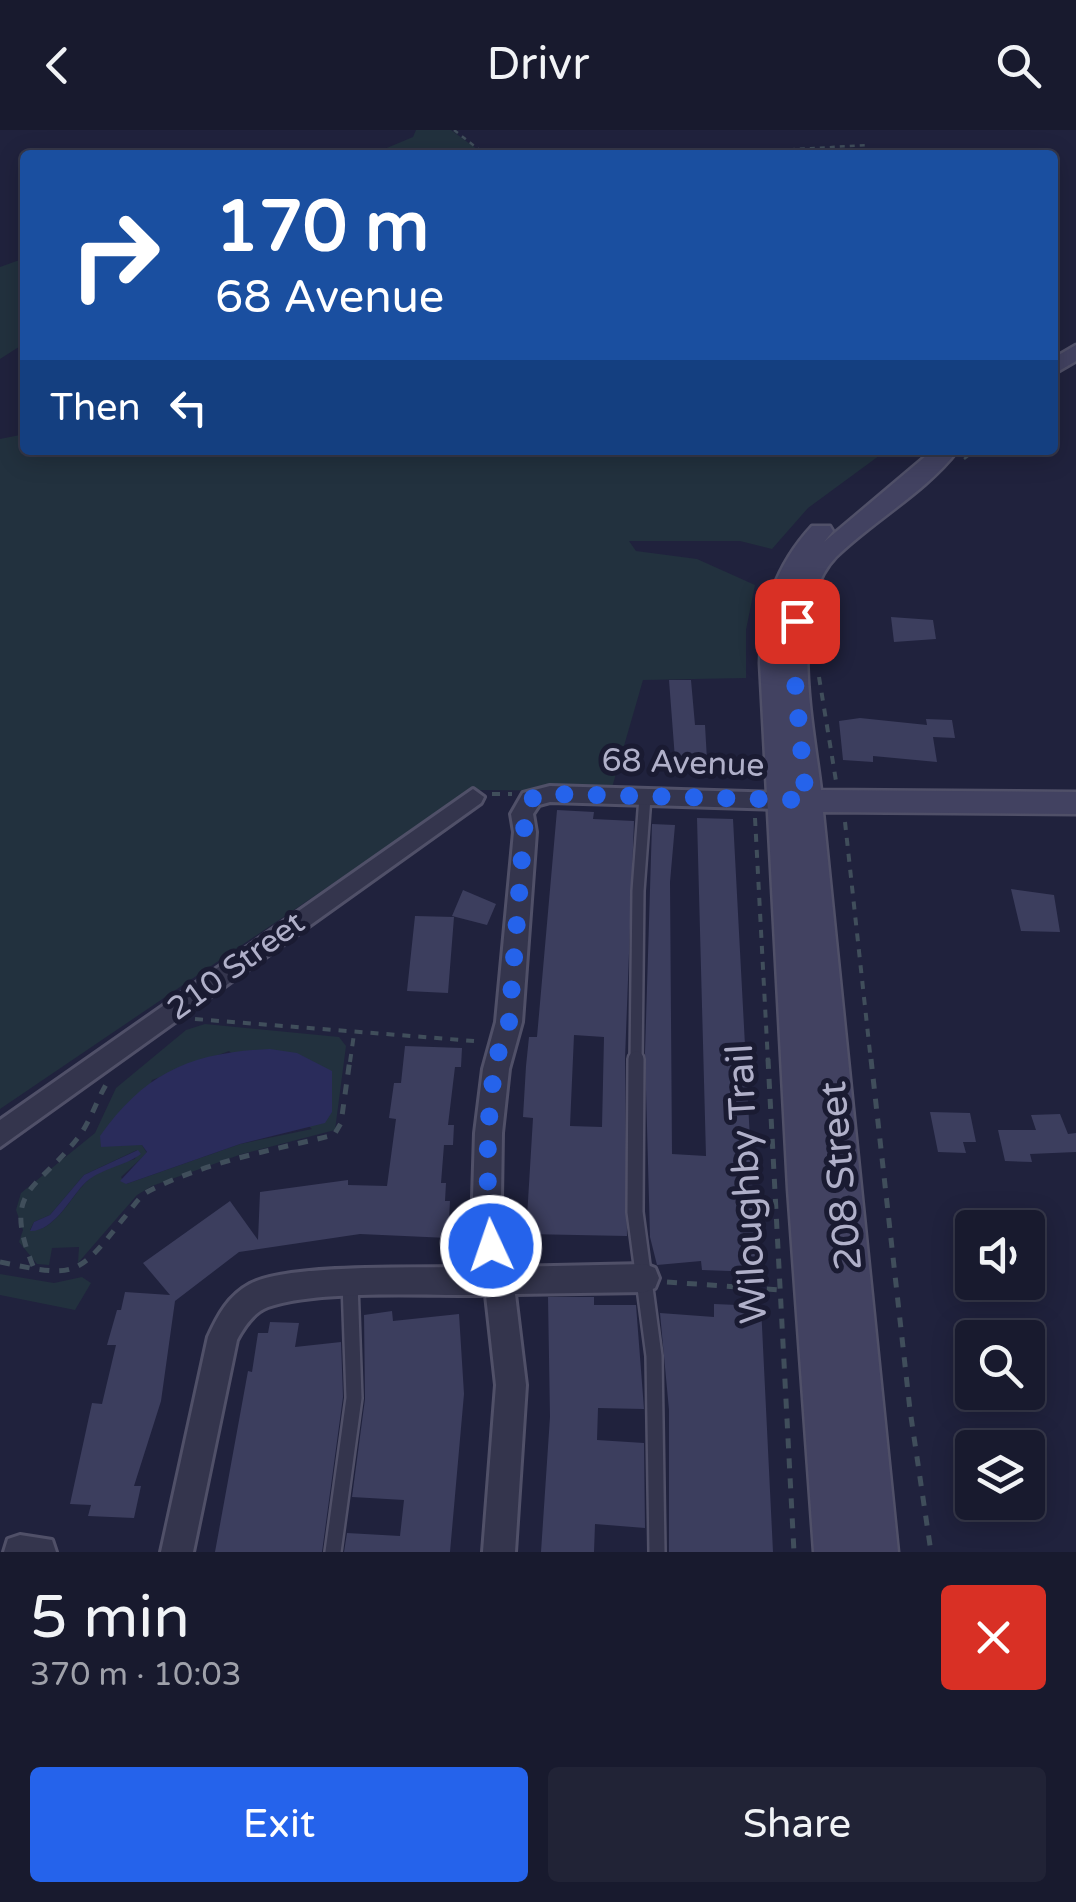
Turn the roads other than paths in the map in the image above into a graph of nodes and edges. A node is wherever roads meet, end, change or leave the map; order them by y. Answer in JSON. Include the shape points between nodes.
{"nodes":[{"id":1,"x":916,"y":455,"type":"edge"},
{"id":2,"x":954,"y":456,"type":"edge"},
{"id":3,"x":473,"y":796,"type":"road end"},
{"id":4,"x":644,"y":797,"type":"junction"},
{"id":5,"x":1076,"y":803,"type":"edge"},
{"id":6,"x":782,"y":805,"type":"junction"},
{"id":7,"x":0,"y":1135,"type":"edge"},
{"id":8,"x":645,"y":1280,"type":"junction"},
{"id":9,"x":350,"y":1282,"type":"junction"},
{"id":10,"x":500,"y":1282,"type":"junction"},
{"id":11,"x":20,"y":1551,"type":"edge"},
{"id":12,"x":40,"y":1552,"type":"edge"},
{"id":13,"x":177,"y":1552,"type":"edge"},
{"id":14,"x":332,"y":1552,"type":"edge"},
{"id":15,"x":498,"y":1552,"type":"edge"},
{"id":16,"x":657,"y":1552,"type":"edge"},
{"id":17,"x":836,"y":1552,"type":"edge"},
{"id":18,"x":876,"y":1552,"type":"edge"}],
"edges":[{"from":1,"to":6,"type":"main road","via":[[817,534],[786,581],[772,636]]},
{"from":2,"to":6,"type":"main road","via":[[823,556],[807,586],[793,646]]},
{"from":3,"to":7,"type":"street","name":"210 Street"},
{"from":4,"to":6,"type":"street","name":"68 Avenue"},
{"from":4,"to":8,"type":"lane","via":[[635,1212]]},
{"from":4,"to":10,"type":"street","name":"68 Avenue","via":[[526,798],[509,1022],[498,1044],[488,1164],[491,1246]]},
{"from":5,"to":6,"type":"main road","name":"68 Avenue"},
{"from":6,"to":17,"type":"main road","name":"208 Street"},
{"from":6,"to":18,"type":"main road","name":"208 Street"},
{"from":8,"to":10,"type":"street"},
{"from":8,"to":16,"type":"lane","via":[[654,1356]]},
{"from":9,"to":10,"type":"street"},
{"from":9,"to":13,"type":"street","via":[[268,1292],[242,1306],[228,1325]]},
{"from":9,"to":14,"type":"lane","via":[[354,1398]]},
{"from":10,"to":15,"type":"street","via":[[512,1394]]},
{"from":11,"to":12,"type":"street"}]}
